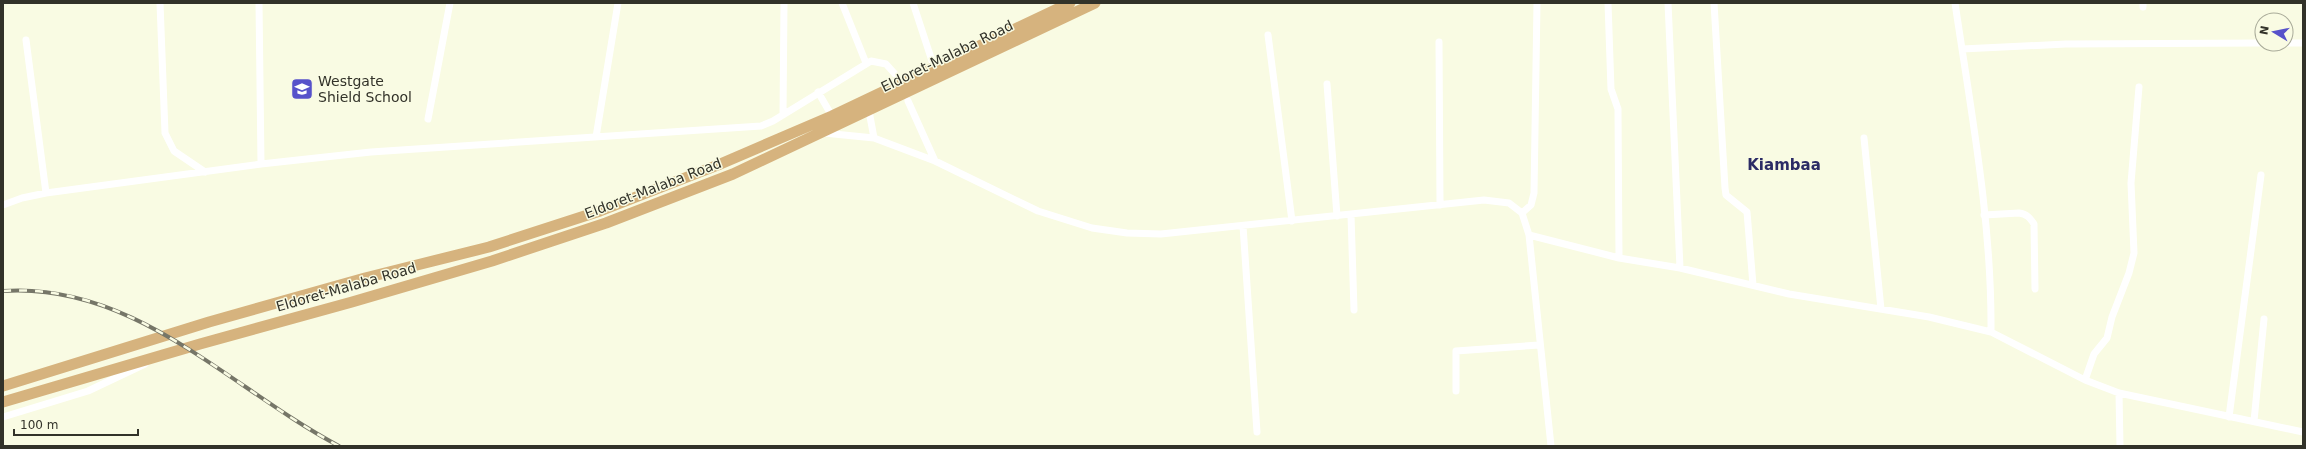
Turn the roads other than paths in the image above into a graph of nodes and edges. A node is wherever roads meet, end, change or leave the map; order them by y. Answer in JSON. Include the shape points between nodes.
{"nodes":[{"id":1,"x":160,"y":3,"type":"edge"},
{"id":2,"x":260,"y":3,"type":"edge"},
{"id":3,"x":450,"y":3,"type":"edge"},
{"id":4,"x":618,"y":3,"type":"edge"},
{"id":5,"x":784,"y":3,"type":"edge"},
{"id":6,"x":842,"y":3,"type":"edge"},
{"id":7,"x":913,"y":3,"type":"edge"},
{"id":8,"x":1070,"y":3,"type":"edge"},
{"id":9,"x":1095,"y":3,"type":"edge"},
{"id":10,"x":1537,"y":3,"type":"edge"},
{"id":11,"x":1608,"y":3,"type":"edge"},
{"id":12,"x":1668,"y":3,"type":"edge"},
{"id":13,"x":1714,"y":3,"type":"edge"},
{"id":14,"x":1955,"y":3,"type":"edge"},
{"id":15,"x":1268,"y":35,"type":"dead end"},
{"id":16,"x":26,"y":40,"type":"dead end"},
{"id":17,"x":1440,"y":42,"type":"dead end"},
{"id":18,"x":2254,"y":43,"type":"edge"},
{"id":19,"x":1962,"y":49,"type":"junction"},
{"id":20,"x":866,"y":63,"type":"junction"},
{"id":21,"x":934,"y":67,"type":"junction"},
{"id":22,"x":895,"y":74,"type":"dead end"},
{"id":23,"x":1327,"y":84,"type":"dead end"},
{"id":24,"x":2139,"y":87,"type":"dead end"},
{"id":25,"x":818,"y":92,"type":"junction"},
{"id":26,"x":908,"y":101,"type":"dead end"},
{"id":27,"x":869,"y":111,"type":"junction"},
{"id":28,"x":783,"y":115,"type":"junction"},
{"id":29,"x":832,"y":116,"type":"junction"},
{"id":30,"x":428,"y":119,"type":"dead end"},
{"id":31,"x":822,"y":132,"type":"junction"},
{"id":32,"x":596,"y":137,"type":"junction"},
{"id":33,"x":874,"y":138,"type":"junction"},
{"id":34,"x":1864,"y":138,"type":"dead end"},
{"id":35,"x":935,"y":161,"type":"junction"},
{"id":36,"x":261,"y":164,"type":"junction"},
{"id":37,"x":205,"y":172,"type":"junction"},
{"id":38,"x":2261,"y":175,"type":"dead end"},
{"id":39,"x":46,"y":193,"type":"junction"},
{"id":40,"x":3,"y":205,"type":"edge"},
{"id":41,"x":1440,"y":205,"type":"junction"},
{"id":42,"x":1522,"y":213,"type":"junction"},
{"id":43,"x":1350,"y":215,"type":"junction"},
{"id":44,"x":1984,"y":215,"type":"junction"},
{"id":45,"x":1337,"y":216,"type":"junction"},
{"id":46,"x":1292,"y":221,"type":"junction"},
{"id":47,"x":1243,"y":226,"type":"junction"},
{"id":48,"x":1529,"y":235,"type":"junction"},
{"id":49,"x":1619,"y":258,"type":"junction"},
{"id":50,"x":1680,"y":268,"type":"junction"},
{"id":51,"x":1753,"y":286,"type":"junction"},
{"id":52,"x":2035,"y":289,"type":"dead end"},
{"id":53,"x":1881,"y":309,"type":"junction"},
{"id":54,"x":1354,"y":310,"type":"dead end"},
{"id":55,"x":2264,"y":319,"type":"dead end"},
{"id":56,"x":1991,"y":332,"type":"junction"},
{"id":57,"x":1539,"y":345,"type":"junction"},
{"id":58,"x":170,"y":352,"type":"junction"},
{"id":59,"x":2085,"y":380,"type":"junction"},
{"id":60,"x":3,"y":386,"type":"edge"},
{"id":61,"x":1456,"y":391,"type":"dead end"},
{"id":62,"x":2120,"y":393,"type":"junction"},
{"id":63,"x":3,"y":402,"type":"edge"},
{"id":64,"x":3,"y":417,"type":"edge"},
{"id":65,"x":2229,"y":417,"type":"junction"},
{"id":66,"x":2254,"y":421,"type":"junction"},
{"id":67,"x":1257,"y":432,"type":"dead end"},
{"id":68,"x":2303,"y":432,"type":"edge"},
{"id":69,"x":1551,"y":446,"type":"edge"},
{"id":70,"x":2120,"y":446,"type":"edge"}],
"edges":[{"from":1,"to":37,"type":"street","via":[[165,133],[174,150]]},
{"from":2,"to":36,"type":"street"},
{"from":3,"to":30,"type":"street"},
{"from":4,"to":32,"type":"street"},
{"from":5,"to":28,"type":"street"},
{"from":6,"to":20,"type":"street"},
{"from":7,"to":21,"type":"street"},
{"from":8,"to":21,"type":"highway","name":"Eldoret-Malaba Road"},
{"from":9,"to":27,"type":"highway","name":"Eldoret-Malaba Road"},
{"from":10,"to":42,"type":"street","via":[[1534,193],[1531,205]]},
{"from":11,"to":49,"type":"street","via":[[1611,89],[1618,109]]},
{"from":12,"to":50,"type":"street"},
{"from":13,"to":51,"type":"street","via":[[1725,188],[1726,195],[1748,212]]},
{"from":14,"to":19,"type":"street"},
{"from":15,"to":46,"type":"street"},
{"from":16,"to":39,"type":"street"},
{"from":17,"to":41,"type":"street"},
{"from":18,"to":19,"type":"street","via":[[2066,44]]},
{"from":19,"to":44,"type":"street"},
{"from":20,"to":22,"type":"street","via":[[871,60],[886,64]]},
{"from":20,"to":25,"type":"street"},
{"from":21,"to":29,"type":"highway","name":"Eldoret-Malaba Road"},
{"from":23,"to":45,"type":"street"},
{"from":24,"to":59,"type":"street","via":[[2132,183],[2132,264],[2107,338],[2094,354]]},
{"from":25,"to":28,"type":"street"},
{"from":25,"to":29,"type":"street"},
{"from":26,"to":35,"type":"street"},
{"from":27,"to":31,"type":"highway","name":"Eldoret-Malaba Road"},
{"from":27,"to":33,"type":"street"},
{"from":28,"to":32,"type":"street","via":[[762,126]]},
{"from":29,"to":60,"type":"highway","name":"Eldoret-Malaba Road","via":[[711,168],[600,211],[489,247],[365,278],[180,330]]},
{"from":31,"to":33,"type":"street"},
{"from":31,"to":58,"type":"highway","name":"Eldoret-Malaba Road","via":[[733,174],[606,223],[492,261],[374,296]]},
{"from":32,"to":36,"type":"street","via":[[371,152]]},
{"from":33,"to":35,"type":"street"},
{"from":34,"to":53,"type":"street"},
{"from":35,"to":47,"type":"street","via":[[1038,211],[1092,228],[1161,234]]},
{"from":36,"to":37,"type":"street"},
{"from":37,"to":39,"type":"street"},
{"from":38,"to":65,"type":"street"},
{"from":39,"to":40,"type":"street"},
{"from":41,"to":42,"type":"street","via":[[1498,201],[1509,203]]},
{"from":41,"to":43,"type":"street"},
{"from":42,"to":48,"type":"street"},
{"from":43,"to":45,"type":"street"},
{"from":43,"to":54,"type":"street"},
{"from":44,"to":52,"type":"street","via":[[2019,213],[2024,214],[2034,224]]},
{"from":44,"to":56,"type":"street","via":[[1992,302]]},
{"from":45,"to":46,"type":"street"},
{"from":46,"to":47,"type":"street"},
{"from":47,"to":67,"type":"street"},
{"from":48,"to":49,"type":"street"},
{"from":48,"to":57,"type":"street"},
{"from":49,"to":50,"type":"street"},
{"from":50,"to":51,"type":"street"},
{"from":51,"to":53,"type":"street"},
{"from":53,"to":56,"type":"street"},
{"from":55,"to":66,"type":"street"},
{"from":56,"to":59,"type":"street"},
{"from":57,"to":61,"type":"street","via":[[1456,351]]},
{"from":57,"to":69,"type":"street"},
{"from":58,"to":63,"type":"highway"},
{"from":58,"to":64,"type":"street","via":[[88,391]]},
{"from":59,"to":62,"type":"street"},
{"from":62,"to":65,"type":"street"},
{"from":62,"to":70,"type":"street"},
{"from":65,"to":66,"type":"street"},
{"from":66,"to":68,"type":"street"}]}
